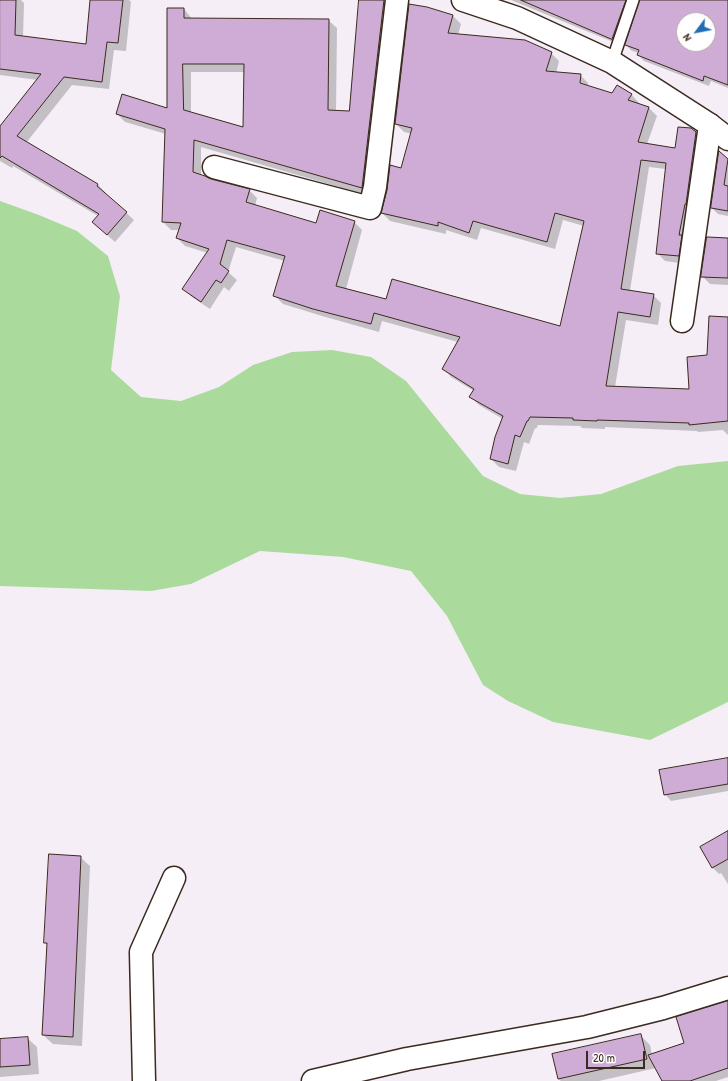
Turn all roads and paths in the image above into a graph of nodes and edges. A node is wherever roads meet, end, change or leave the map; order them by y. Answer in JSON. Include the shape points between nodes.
{"nodes":[{"id":1,"x":397,"y":0,"type":"edge"},
{"id":2,"x":464,"y":0,"type":"edge"},
{"id":3,"x":633,"y":0,"type":"edge"},
{"id":4,"x":612,"y":62,"type":"junction"},
{"id":5,"x":710,"y":125,"type":"junction"},
{"id":6,"x":728,"y":139,"type":"edge"},
{"id":7,"x":214,"y":168,"type":"dead end"},
{"id":8,"x":682,"y":321,"type":"dead end"},
{"id":9,"x":174,"y":878,"type":"dead end"},
{"id":10,"x":728,"y":988,"type":"edge"},
{"id":11,"x":144,"y":1081,"type":"edge"},
{"id":12,"x":313,"y":1081,"type":"edge"}],
"edges":[{"from":1,"to":7,"type":"street","via":[[375,187],[370,208]]},
{"from":2,"to":4,"type":"street","via":[[517,18]]},
{"from":3,"to":4,"type":"lane"},
{"from":4,"to":5,"type":"street"},
{"from":5,"to":6,"type":"street"},
{"from":5,"to":8,"type":"street"},
{"from":9,"to":11,"type":"street","via":[[141,952]]},
{"from":10,"to":12,"type":"street","via":[[587,1027],[407,1058]]}]}
